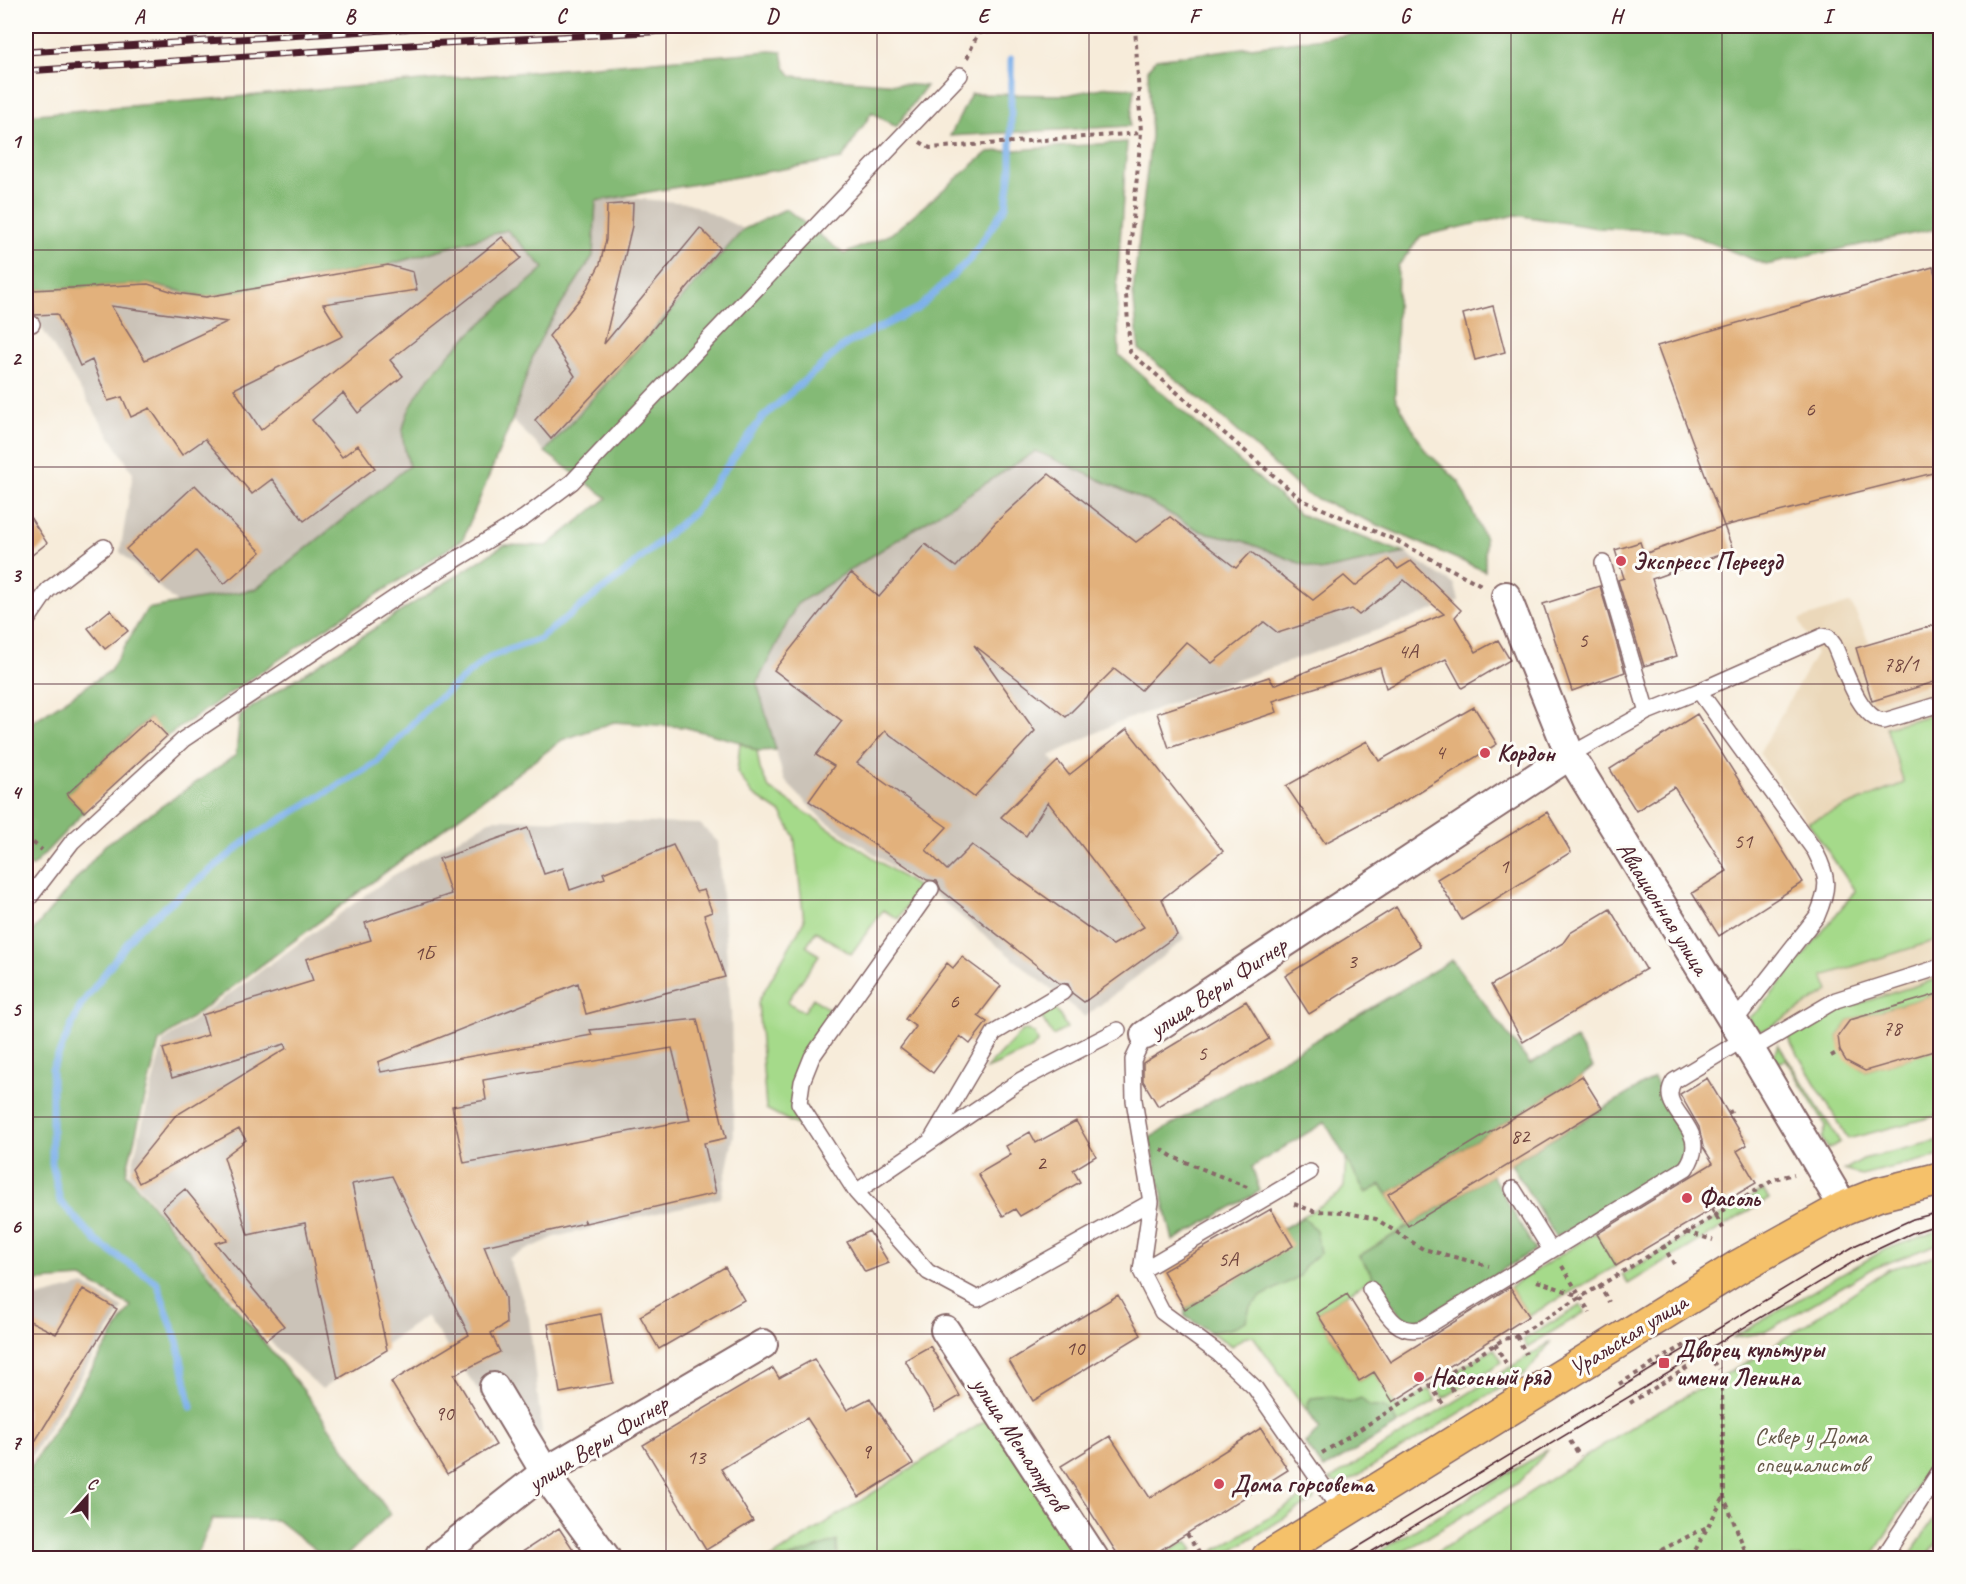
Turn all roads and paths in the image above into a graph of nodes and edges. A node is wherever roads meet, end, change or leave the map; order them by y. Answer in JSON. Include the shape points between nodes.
{"nodes":[{"id":1,"x":1063,"y":26,"type":"edge"},
{"id":2,"x":1135,"y":26,"type":"edge"},
{"id":3,"x":960,"y":75,"type":"joint"},
{"id":4,"x":1141,"y":134,"type":"junction"},
{"id":5,"x":930,"y":148,"type":"dead end"},
{"id":6,"x":104,"y":547,"type":"dead end"},
{"id":7,"x":1603,"y":562,"type":"dead end"},
{"id":8,"x":1473,"y":581,"type":"dead end"},
{"id":9,"x":1506,"y":596,"type":"dead end"},
{"id":10,"x":26,"y":622,"type":"edge"},
{"id":11,"x":1699,"y":691,"type":"junction"},
{"id":12,"x":1941,"y":704,"type":"edge"},
{"id":13,"x":1647,"y":712,"type":"junction"},
{"id":14,"x":1570,"y":755,"type":"junction"},
{"id":15,"x":931,"y":889,"type":"dead end"},
{"id":16,"x":26,"y":902,"type":"edge"},
{"id":17,"x":1941,"y":968,"type":"edge"},
{"id":18,"x":1063,"y":992,"type":"dead end"},
{"id":19,"x":1131,"y":1032,"type":"junction"},
{"id":20,"x":1743,"y":1037,"type":"junction"},
{"id":21,"x":1840,"y":1051,"type":"dead end"},
{"id":22,"x":1831,"y":1056,"type":"dead end"},
{"id":23,"x":1734,"y":1110,"type":"dead end"},
{"id":24,"x":1728,"y":1113,"type":"dead end"},
{"id":25,"x":1140,"y":1136,"type":"junction"},
{"id":26,"x":928,"y":1145,"type":"junction"},
{"id":27,"x":1804,"y":1171,"type":"dead end"},
{"id":28,"x":1310,"y":1172,"type":"dead end"},
{"id":29,"x":1941,"y":1179,"type":"edge"},
{"id":30,"x":1513,"y":1189,"type":"dead end"},
{"id":31,"x":856,"y":1192,"type":"junction"},
{"id":32,"x":1269,"y":1196,"type":"junction"},
{"id":33,"x":1151,"y":1202,"type":"junction"},
{"id":34,"x":1844,"y":1208,"type":"junction"},
{"id":35,"x":1712,"y":1209,"type":"dead end"},
{"id":36,"x":1715,"y":1215,"type":"junction"},
{"id":37,"x":1685,"y":1232,"type":"junction"},
{"id":38,"x":1725,"y":1232,"type":"dead end"},
{"id":39,"x":1713,"y":1240,"type":"dead end"},
{"id":40,"x":1663,"y":1245,"type":"junction"},
{"id":41,"x":1551,"y":1250,"type":"junction"},
{"id":42,"x":1643,"y":1251,"type":"dead end"},
{"id":43,"x":1646,"y":1256,"type":"junction"},
{"id":44,"x":1674,"y":1264,"type":"dead end"},
{"id":45,"x":1141,"y":1271,"type":"junction"},
{"id":46,"x":1514,"y":1273,"type":"junction"},
{"id":47,"x":1599,"y":1285,"type":"junction"},
{"id":48,"x":1370,"y":1289,"type":"dead end"},
{"id":49,"x":1580,"y":1296,"type":"junction"},
{"id":50,"x":1609,"y":1302,"type":"dead end"},
{"id":51,"x":1590,"y":1313,"type":"dead end"},
{"id":52,"x":945,"y":1330,"type":"dead end"},
{"id":53,"x":1500,"y":1334,"type":"dead end"},
{"id":54,"x":1516,"y":1336,"type":"junction"},
{"id":55,"x":1504,"y":1339,"type":"junction"},
{"id":56,"x":1688,"y":1343,"type":"dead end"},
{"id":57,"x":763,"y":1344,"type":"dead end"},
{"id":58,"x":1495,"y":1344,"type":"junction"},
{"id":59,"x":1526,"y":1354,"type":"dead end"},
{"id":60,"x":1707,"y":1354,"type":"dead end"},
{"id":61,"x":1507,"y":1365,"type":"dead end"},
{"id":62,"x":1690,"y":1366,"type":"dead end"},
{"id":63,"x":1719,"y":1370,"type":"dead end"},
{"id":64,"x":1442,"y":1374,"type":"junction"},
{"id":65,"x":1618,"y":1384,"type":"dead end"},
{"id":66,"x":1430,"y":1385,"type":"junction"},
{"id":67,"x":494,"y":1387,"type":"dead end"},
{"id":68,"x":1722,"y":1387,"type":"dead end"},
{"id":69,"x":1456,"y":1395,"type":"dead end"},
{"id":70,"x":1630,"y":1403,"type":"dead end"},
{"id":71,"x":1443,"y":1404,"type":"dead end"},
{"id":72,"x":1570,"y":1441,"type":"dead end"},
{"id":73,"x":1580,"y":1456,"type":"dead end"},
{"id":74,"x":1307,"y":1462,"type":"junction"},
{"id":75,"x":1941,"y":1471,"type":"edge"},
{"id":76,"x":545,"y":1472,"type":"junction"},
{"id":77,"x":1724,"y":1497,"type":"junction"},
{"id":78,"x":1342,"y":1513,"type":"junction"},
{"id":79,"x":1708,"y":1527,"type":"junction"},
{"id":80,"x":1187,"y":1534,"type":"dead end"},
{"id":81,"x":1200,"y":1554,"type":"dead end"},
{"id":82,"x":431,"y":1556,"type":"edge"},
{"id":83,"x":606,"y":1558,"type":"edge"},
{"id":84,"x":1095,"y":1558,"type":"edge"},
{"id":85,"x":1268,"y":1558,"type":"edge"},
{"id":86,"x":1645,"y":1558,"type":"edge"},
{"id":87,"x":1691,"y":1558,"type":"edge"},
{"id":88,"x":1748,"y":1558,"type":"edge"},
{"id":89,"x":1883,"y":1558,"type":"edge"}],
"edges":[{"from":1,"to":3,"type":"path","via":[[978,33]]},
{"from":2,"to":4,"type":"path"},
{"from":3,"to":16,"type":"lane","via":[[572,482],[524,518],[408,589],[184,739],[72,842]]},
{"from":4,"to":5,"type":"path"},
{"from":4,"to":8,"type":"path","via":[[1126,294],[1130,352],[1302,500],[1395,540]]},
{"from":6,"to":10,"type":"lane","via":[[48,590]]},
{"from":7,"to":13,"type":"lane"},
{"from":9,"to":14,"type":"street","name":"Авиационная улица"},
{"from":11,"to":12,"type":"lane","via":[[1823,636],[1834,645],[1864,709],[1875,720],[1884,721]]},
{"from":11,"to":13,"type":"lane"},
{"from":11,"to":20,"type":"lane","via":[[1815,851],[1826,873],[1826,895],[1817,916]]},
{"from":13,"to":14,"type":"lane"},
{"from":14,"to":19,"type":"street","name":"улица Веры Фигнер"},
{"from":14,"to":20,"type":"street","name":"Авиационная улица"},
{"from":15,"to":31,"type":"lane","via":[[812,1057],[802,1082],[800,1103]]},
{"from":17,"to":20,"type":"lane","via":[[1836,1000]]},
{"from":18,"to":26,"type":"lane","via":[[994,1033]]},
{"from":19,"to":25,"type":"lane","name":"улица Веры Фигнер"},
{"from":19,"to":26,"type":"lane","via":[[1020,1080]]},
{"from":20,"to":34,"type":"street","name":"Авиационная улица"},
{"from":20,"to":41,"type":"lane","via":[[1671,1087],[1671,1100],[1696,1149],[1686,1168]]},
{"from":21,"to":22,"type":"path"},
{"from":23,"to":24,"type":"path"},
{"from":25,"to":32,"type":"path","via":[[1173,1157]]},
{"from":25,"to":33,"type":"lane","name":"улица Веры Фигнер"},
{"from":26,"to":31,"type":"lane"},
{"from":27,"to":36,"type":"path","via":[[1775,1179]]},
{"from":28,"to":32,"type":"lane"},
{"from":29,"to":34,"type":"main road","name":"Уральская улица","via":[[1879,1194]]},
{"from":30,"to":41,"type":"lane"},
{"from":31,"to":33,"type":"lane","via":[[928,1272],[978,1299]]},
{"from":32,"to":45,"type":"lane"},
{"from":32,"to":46,"type":"path","via":[[1312,1211],[1376,1219],[1423,1249]]},
{"from":33,"to":45,"type":"lane","name":"улица Веры Фигнер"},
{"from":34,"to":78,"type":"main road","name":"Уральская улица","via":[[1703,1288]]},
{"from":35,"to":36,"type":"path"},
{"from":36,"to":37,"type":"path"},
{"from":36,"to":38,"type":"path"},
{"from":37,"to":39,"type":"path"},
{"from":37,"to":40,"type":"path"},
{"from":40,"to":43,"type":"path"},
{"from":40,"to":44,"type":"path"},
{"from":41,"to":46,"type":"lane"},
{"from":41,"to":49,"type":"path"},
{"from":42,"to":43,"type":"path"},
{"from":43,"to":47,"type":"path"},
{"from":45,"to":74,"type":"lane","via":[[1162,1312],[1219,1354],[1255,1388]]},
{"from":46,"to":48,"type":"lane","via":[[1413,1331],[1401,1329],[1391,1320]]},
{"from":46,"to":49,"type":"path"},
{"from":47,"to":49,"type":"path"},
{"from":47,"to":50,"type":"path"},
{"from":49,"to":51,"type":"path"},
{"from":49,"to":54,"type":"path"},
{"from":52,"to":84,"type":"street","name":"улица Металлургов"},
{"from":53,"to":55,"type":"path"},
{"from":54,"to":55,"type":"path"},
{"from":54,"to":59,"type":"path"},
{"from":55,"to":58,"type":"path"},
{"from":56,"to":65,"type":"path"},
{"from":57,"to":76,"type":"street","name":"улица Веры Фигнер"},
{"from":58,"to":61,"type":"path"},
{"from":58,"to":64,"type":"path"},
{"from":60,"to":63,"type":"path"},
{"from":62,"to":70,"type":"path"},
{"from":64,"to":66,"type":"path"},
{"from":64,"to":69,"type":"path"},
{"from":66,"to":71,"type":"path"},
{"from":66,"to":74,"type":"path"},
{"from":67,"to":76,"type":"street"},
{"from":68,"to":77,"type":"path"},
{"from":72,"to":73,"type":"path"},
{"from":74,"to":78,"type":"lane"},
{"from":75,"to":89,"type":"lane"},
{"from":76,"to":82,"type":"street","name":"улица Веры Фигнер"},
{"from":76,"to":83,"type":"street"},
{"from":77,"to":79,"type":"path"},
{"from":77,"to":88,"type":"path"},
{"from":78,"to":85,"type":"main road","name":"Уральская улица"},
{"from":79,"to":86,"type":"path"},
{"from":79,"to":87,"type":"path"},
{"from":80,"to":81,"type":"path"}]}
